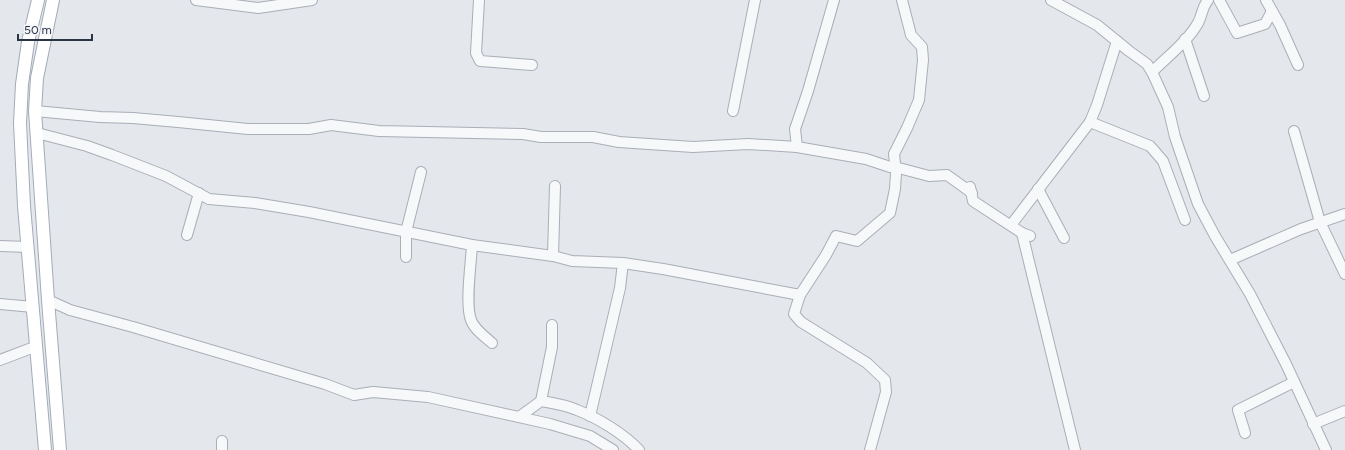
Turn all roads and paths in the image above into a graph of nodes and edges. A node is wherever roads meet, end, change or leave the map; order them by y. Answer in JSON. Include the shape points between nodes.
{"nodes":[{"id":1,"x":38,"y":0,"type":"edge"},
{"id":2,"x":53,"y":0,"type":"edge"},
{"id":3,"x":196,"y":0,"type":"edge"},
{"id":4,"x":312,"y":0,"type":"edge"},
{"id":5,"x":479,"y":0,"type":"edge"},
{"id":6,"x":755,"y":0,"type":"edge"},
{"id":7,"x":834,"y":0,"type":"edge"},
{"id":8,"x":902,"y":0,"type":"edge"},
{"id":9,"x":1208,"y":0,"type":"edge"},
{"id":10,"x":1219,"y":0,"type":"edge"},
{"id":11,"x":1266,"y":0,"type":"edge"},
{"id":12,"x":1054,"y":1,"type":"edge"},
{"id":13,"x":1272,"y":11,"type":"junction"},
{"id":14,"x":1185,"y":39,"type":"junction"},
{"id":15,"x":1117,"y":41,"type":"junction"},
{"id":16,"x":532,"y":65,"type":"dead end"},
{"id":17,"x":1298,"y":65,"type":"dead end"},
{"id":18,"x":1152,"y":72,"type":"junction"},
{"id":19,"x":1204,"y":96,"type":"dead end"},
{"id":20,"x":35,"y":111,"type":"junction"},
{"id":21,"x":733,"y":111,"type":"dead end"},
{"id":22,"x":1090,"y":122,"type":"junction"},
{"id":23,"x":1294,"y":131,"type":"dead end"},
{"id":24,"x":37,"y":133,"type":"junction"},
{"id":25,"x":797,"y":147,"type":"junction"},
{"id":26,"x":895,"y":167,"type":"junction"},
{"id":27,"x":421,"y":172,"type":"dead end"},
{"id":28,"x":555,"y":186,"type":"dead end"},
{"id":29,"x":1038,"y":189,"type":"junction"},
{"id":30,"x":199,"y":193,"type":"junction"},
{"id":31,"x":1345,"y":214,"type":"edge"},
{"id":32,"x":1185,"y":220,"type":"dead end"},
{"id":33,"x":1320,"y":222,"type":"junction"},
{"id":34,"x":1011,"y":225,"type":"junction"},
{"id":35,"x":406,"y":232,"type":"junction"},
{"id":36,"x":187,"y":235,"type":"dead end"},
{"id":37,"x":1064,"y":238,"type":"dead end"},
{"id":38,"x":472,"y":245,"type":"junction"},
{"id":39,"x":0,"y":246,"type":"edge"},
{"id":40,"x":28,"y":247,"type":"junction"},
{"id":41,"x":553,"y":256,"type":"junction"},
{"id":42,"x":406,"y":257,"type":"dead end"},
{"id":43,"x":1230,"y":260,"type":"junction"},
{"id":44,"x":623,"y":263,"type":"junction"},
{"id":45,"x":1345,"y":274,"type":"edge"},
{"id":46,"x":800,"y":295,"type":"junction"},
{"id":47,"x":48,"y":300,"type":"junction"},
{"id":48,"x":0,"y":304,"type":"edge"},
{"id":49,"x":33,"y":307,"type":"junction"},
{"id":50,"x":552,"y":325,"type":"dead end"},
{"id":51,"x":492,"y":342,"type":"dead end"},
{"id":52,"x":36,"y":346,"type":"junction"},
{"id":53,"x":0,"y":360,"type":"edge"},
{"id":54,"x":1294,"y":382,"type":"junction"},
{"id":55,"x":541,"y":401,"type":"junction"},
{"id":56,"x":1345,"y":411,"type":"edge"},
{"id":57,"x":590,"y":416,"type":"junction"},
{"id":58,"x":519,"y":417,"type":"junction"},
{"id":59,"x":1314,"y":424,"type":"junction"},
{"id":60,"x":1246,"y":433,"type":"dead end"},
{"id":61,"x":46,"y":450,"type":"edge"},
{"id":62,"x":60,"y":450,"type":"edge"},
{"id":63,"x":613,"y":450,"type":"edge"},
{"id":64,"x":639,"y":450,"type":"edge"},
{"id":65,"x":870,"y":450,"type":"edge"},
{"id":66,"x":1075,"y":450,"type":"edge"},
{"id":67,"x":1326,"y":450,"type":"edge"}],
"edges":[{"from":1,"to":40,"type":"main road","via":[[28,42],[20,123]]},
{"from":2,"to":20,"type":"main road","via":[[37,78]]},
{"from":3,"to":4,"type":"street","via":[[258,8]]},
{"from":5,"to":16,"type":"street","via":[[476,53],[480,61]]},
{"from":6,"to":21,"type":"street"},
{"from":7,"to":25,"type":"street","via":[[795,128]]},
{"from":8,"to":26,"type":"street","via":[[911,35],[922,47],[923,60],[919,100],[894,154]]},
{"from":9,"to":14,"type":"street","via":[[1199,22]]},
{"from":10,"to":13,"type":"street","via":[[1237,33],[1265,24]]},
{"from":11,"to":13,"type":"street"},
{"from":12,"to":15,"type":"street","via":[[1098,25]]},
{"from":13,"to":17,"type":"street"},
{"from":14,"to":18,"type":"street"},
{"from":14,"to":19,"type":"street"},
{"from":15,"to":18,"type":"street","via":[[1148,64]]},
{"from":15,"to":22,"type":"street"},
{"from":18,"to":43,"type":"street","via":[[1168,107],[1175,137],[1198,204]]},
{"from":20,"to":24,"type":"main road"},
{"from":20,"to":25,"type":"street","via":[[248,129],[309,129],[331,125],[379,131],[594,137],[620,142],[693,147],[748,144]]},
{"from":22,"to":29,"type":"street"},
{"from":22,"to":32,"type":"street","via":[[1150,146],[1163,161]]},
{"from":23,"to":33,"type":"street"},
{"from":24,"to":30,"type":"street","via":[[93,148],[166,176]]},
{"from":24,"to":47,"type":"main road"},
{"from":25,"to":26,"type":"street","via":[[866,159]]},
{"from":26,"to":34,"type":"street","via":[[929,176],[947,176],[971,189],[973,201]]},
{"from":26,"to":46,"type":"street","via":[[895,190],[890,213],[857,241],[836,236]]},
{"from":27,"to":35,"type":"street"},
{"from":28,"to":41,"type":"street"},
{"from":29,"to":34,"type":"street"},
{"from":29,"to":37,"type":"street"},
{"from":30,"to":35,"type":"street","via":[[209,199],[255,202]]},
{"from":30,"to":36,"type":"street"},
{"from":31,"to":33,"type":"street"},
{"from":33,"to":43,"type":"street"},
{"from":33,"to":45,"type":"street"},
{"from":34,"to":66,"type":"street","via":[[1026,235]]},
{"from":35,"to":38,"type":"street"},
{"from":35,"to":42,"type":"street"},
{"from":38,"to":41,"type":"street"},
{"from":38,"to":51,"type":"street","via":[[468,307],[471,321],[482,335]]},
{"from":39,"to":40,"type":"street"},
{"from":40,"to":49,"type":"main road"},
{"from":41,"to":44,"type":"street","via":[[572,261]]},
{"from":43,"to":54,"type":"street"},
{"from":44,"to":46,"type":"street","via":[[663,268]]},
{"from":44,"to":57,"type":"street","via":[[620,288]]},
{"from":46,"to":65,"type":"street","via":[[794,314],[801,322],[867,362],[885,380],[886,392]]},
{"from":47,"to":58,"type":"street","via":[[70,310],[325,384],[354,395],[373,392],[428,397]]},
{"from":47,"to":62,"type":"main road"},
{"from":48,"to":49,"type":"street"},
{"from":49,"to":52,"type":"main road"},
{"from":50,"to":55,"type":"street","via":[[552,347]]},
{"from":52,"to":53,"type":"street"},
{"from":52,"to":61,"type":"main road"},
{"from":54,"to":59,"type":"street"},
{"from":54,"to":60,"type":"street","via":[[1238,410]]},
{"from":55,"to":57,"type":"street","via":[[576,409]]},
{"from":55,"to":58,"type":"street"},
{"from":56,"to":59,"type":"street"},
{"from":57,"to":64,"type":"street","via":[[611,428]]},
{"from":58,"to":63,"type":"street","via":[[590,436]]},
{"from":59,"to":67,"type":"street"}]}
